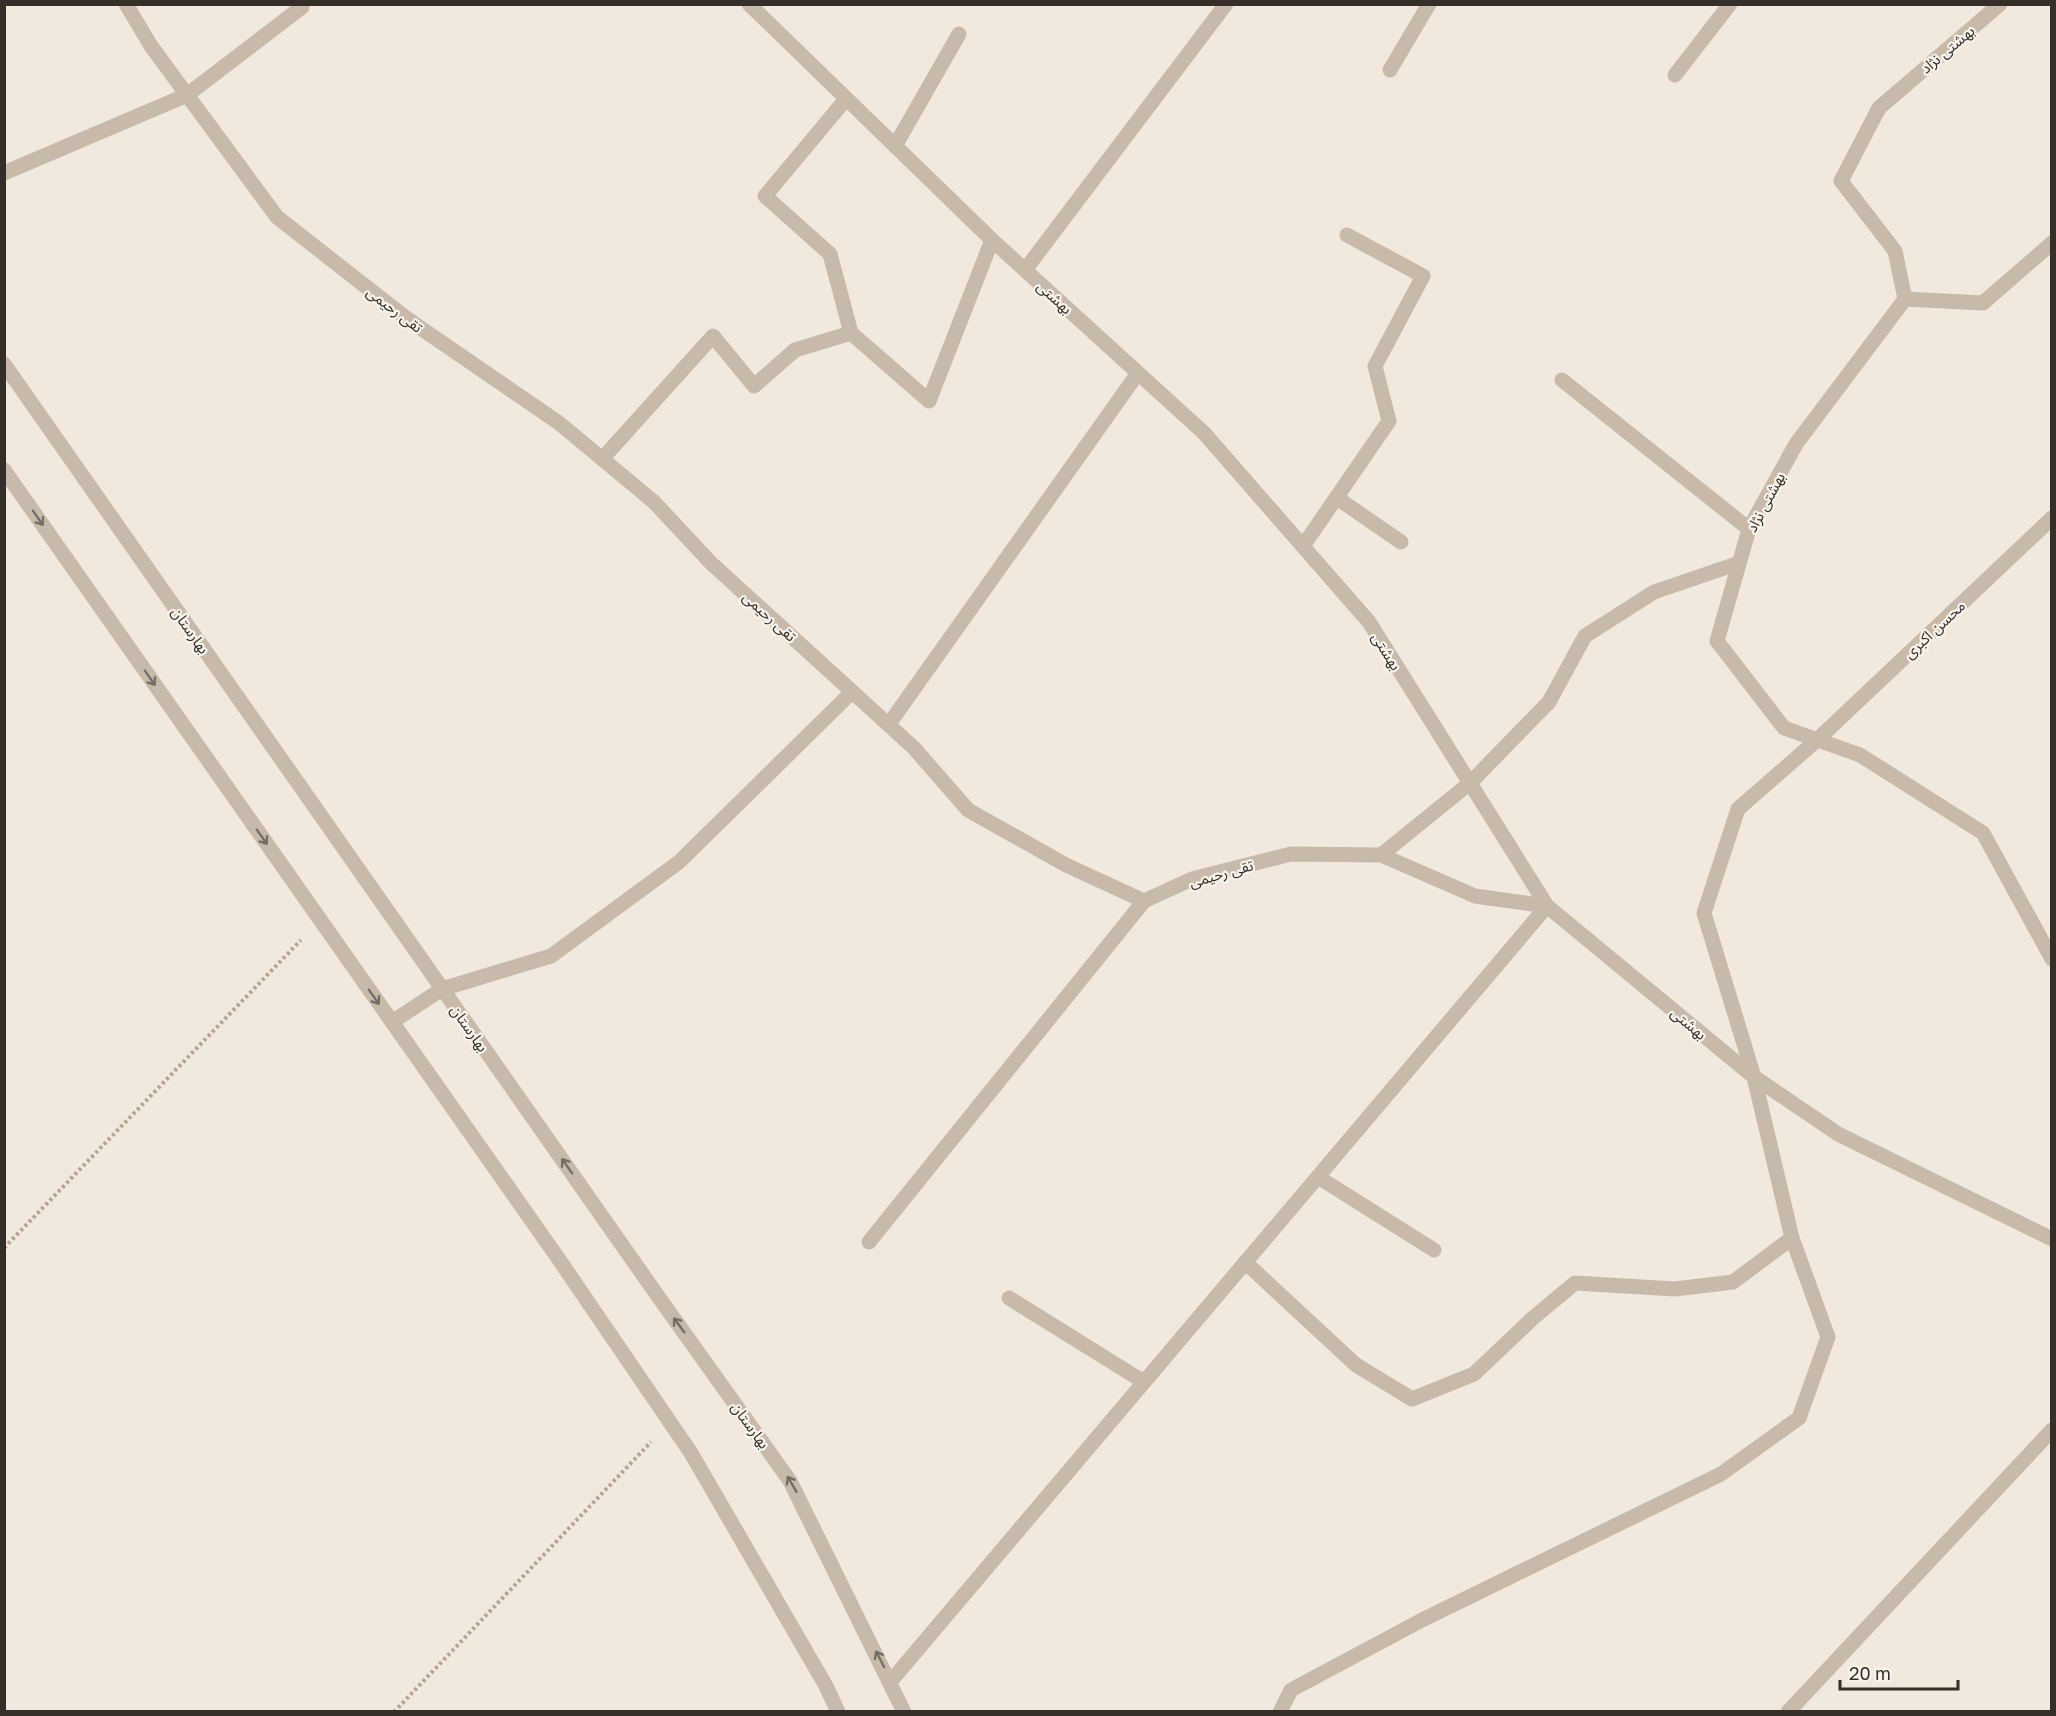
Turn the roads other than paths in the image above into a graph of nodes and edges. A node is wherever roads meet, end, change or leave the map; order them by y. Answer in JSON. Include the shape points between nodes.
{"nodes":[{"id":1,"x":126,"y":4,"type":"edge"},
{"id":2,"x":749,"y":4,"type":"edge"},
{"id":3,"x":1226,"y":4,"type":"edge"},
{"id":4,"x":1429,"y":4,"type":"edge"},
{"id":5,"x":1730,"y":4,"type":"edge"},
{"id":6,"x":2000,"y":4,"type":"edge"},
{"id":7,"x":302,"y":7,"type":"dead end"},
{"id":8,"x":959,"y":34,"type":"dead end"},
{"id":9,"x":1390,"y":70,"type":"dead end"},
{"id":10,"x":1675,"y":75,"type":"dead end"},
{"id":11,"x":187,"y":95,"type":"junction"},
{"id":12,"x":846,"y":99,"type":"junction"},
{"id":13,"x":895,"y":146,"type":"junction"},
{"id":14,"x":4,"y":173,"type":"edge"},
{"id":15,"x":1347,"y":235,"type":"dead end"},
{"id":16,"x":992,"y":240,"type":"junction"},
{"id":17,"x":2052,"y":243,"type":"edge"},
{"id":18,"x":1024,"y":270,"type":"junction"},
{"id":19,"x":1905,"y":299,"type":"junction"},
{"id":20,"x":851,"y":333,"type":"junction"},
{"id":21,"x":4,"y":364,"type":"edge"},
{"id":22,"x":1138,"y":373,"type":"junction"},
{"id":23,"x":1562,"y":380,"type":"dead end"},
{"id":24,"x":602,"y":459,"type":"junction"},
{"id":25,"x":4,"y":470,"type":"edge"},
{"id":26,"x":1336,"y":498,"type":"junction"},
{"id":27,"x":2052,"y":518,"type":"edge"},
{"id":28,"x":1749,"y":529,"type":"junction"},
{"id":29,"x":1401,"y":542,"type":"dead end"},
{"id":30,"x":1303,"y":546,"type":"junction"},
{"id":31,"x":1739,"y":563,"type":"junction"},
{"id":32,"x":852,"y":692,"type":"junction"},
{"id":33,"x":888,"y":724,"type":"junction"},
{"id":34,"x":1817,"y":740,"type":"junction"},
{"id":35,"x":1470,"y":783,"type":"junction"},
{"id":36,"x":1381,"y":855,"type":"junction"},
{"id":37,"x":1144,"y":901,"type":"junction"},
{"id":38,"x":1547,"y":906,"type":"junction"},
{"id":39,"x":2052,"y":959,"type":"edge"},
{"id":40,"x":442,"y":988,"type":"junction"},
{"id":41,"x":392,"y":1022,"type":"junction"},
{"id":42,"x":1754,"y":1077,"type":"junction"},
{"id":43,"x":1318,"y":1177,"type":"junction"},
{"id":44,"x":1792,"y":1238,"type":"junction"},
{"id":45,"x":2052,"y":1239,"type":"edge"},
{"id":46,"x":869,"y":1242,"type":"dead end"},
{"id":47,"x":1434,"y":1250,"type":"dead end"},
{"id":48,"x":1245,"y":1262,"type":"junction"},
{"id":49,"x":1009,"y":1298,"type":"dead end"},
{"id":50,"x":1144,"y":1382,"type":"junction"},
{"id":51,"x":2052,"y":1430,"type":"edge"},
{"id":52,"x":891,"y":1681,"type":"junction"},
{"id":53,"x":838,"y":1712,"type":"edge"},
{"id":54,"x":904,"y":1712,"type":"edge"},
{"id":55,"x":1280,"y":1712,"type":"edge"},
{"id":56,"x":1788,"y":1712,"type":"edge"}],
"edges":[{"from":1,"to":11,"type":"street","name":"تقی رحیمی"},
{"from":2,"to":12,"type":"street","name":"بهشتی"},
{"from":3,"to":18,"type":"street"},
{"from":4,"to":9,"type":"street"},
{"from":5,"to":10,"type":"street"},
{"from":6,"to":19,"type":"street","name":"بهشتی نژاد","via":[[1879,108],[1841,181],[1895,251]]},
{"from":7,"to":11,"type":"street"},
{"from":8,"to":13,"type":"street"},
{"from":11,"to":14,"type":"street"},
{"from":11,"to":24,"type":"street","name":"تقی رحیمی","via":[[277,217],[406,318],[559,423]]},
{"from":12,"to":13,"type":"street","name":"بهشتی"},
{"from":12,"to":20,"type":"street","via":[[765,196],[831,254]]},
{"from":13,"to":16,"type":"street","name":"بهشتی"},
{"from":15,"to":26,"type":"street","via":[[1424,276],[1375,366],[1389,421]]},
{"from":16,"to":18,"type":"street","name":"بهشتی"},
{"from":16,"to":20,"type":"street","via":[[929,401]]},
{"from":17,"to":19,"type":"street","via":[[1983,303]]},
{"from":18,"to":22,"type":"street","name":"بهشتی"},
{"from":19,"to":28,"type":"street","name":"بهشتی نژاد","via":[[1796,444]]},
{"from":20,"to":24,"type":"street","via":[[795,350],[754,386],[713,336]]},
{"from":21,"to":40,"type":"street","name":"بهارستان"},
{"from":22,"to":30,"type":"street","name":"بهشتی","via":[[1204,433]]},
{"from":22,"to":33,"type":"street"},
{"from":23,"to":28,"type":"street"},
{"from":24,"to":32,"type":"street","name":"تقی رحیمی","via":[[654,502],[711,563]]},
{"from":25,"to":41,"type":"street","one_way":true},
{"from":26,"to":29,"type":"street"},
{"from":26,"to":30,"type":"street"},
{"from":27,"to":34,"type":"street","name":"محسن اکبری"},
{"from":28,"to":31,"type":"street","name":"بهشتی نژاد"},
{"from":30,"to":35,"type":"street","name":"بهشتی","via":[[1369,622]]},
{"from":31,"to":34,"type":"street","name":"بهشتی نژاد","via":[[1717,640],[1784,728]]},
{"from":31,"to":35,"type":"street","via":[[1654,592],[1585,636],[1549,702]]},
{"from":32,"to":33,"type":"street","name":"تقی رحیمی"},
{"from":32,"to":40,"type":"street","via":[[679,862],[551,957]]},
{"from":33,"to":37,"type":"street","name":"تقی رحیمی","via":[[968,810],[1066,865]]},
{"from":34,"to":39,"type":"street","name":"بهشتی نژاد","via":[[1860,755],[1983,833]]},
{"from":34,"to":42,"type":"street","name":"محسن اکبری","via":[[1738,809],[1704,913]]},
{"from":35,"to":36,"type":"street"},
{"from":35,"to":38,"type":"street","name":"بهشتی"},
{"from":36,"to":37,"type":"street","name":"تقی رحیمی","via":[[1291,854],[1192,879]]},
{"from":36,"to":38,"type":"street","name":"تقی رحیمی","via":[[1475,896]]},
{"from":37,"to":46,"type":"street"},
{"from":38,"to":42,"type":"street","name":"بهشتی"},
{"from":38,"to":43,"type":"street"},
{"from":40,"to":41,"type":"street"},
{"from":52,"to":40,"type":"street","name":"بهارستان","one_way":true,"via":[[790,1481]]},
{"from":41,"to":53,"type":"street","via":[[691,1453]]},
{"from":42,"to":44,"type":"street","name":"محسن اکبری"},
{"from":42,"to":45,"type":"street","name":"بهشتی","via":[[1838,1134]]},
{"from":43,"to":47,"type":"street"},
{"from":43,"to":48,"type":"street"},
{"from":44,"to":48,"type":"street","via":[[1733,1282],[1675,1289],[1575,1283],[1474,1374],[1413,1399],[1356,1365]]},
{"from":44,"to":55,"type":"street","name":"محسن اکبری","via":[[1828,1337],[1798,1418],[1720,1474],[1422,1620],[1291,1690]]},
{"from":48,"to":50,"type":"street"},
{"from":49,"to":50,"type":"street"},
{"from":50,"to":52,"type":"street"},
{"from":51,"to":56,"type":"street"},
{"from":52,"to":54,"type":"street","name":"بهارستان"}]}
